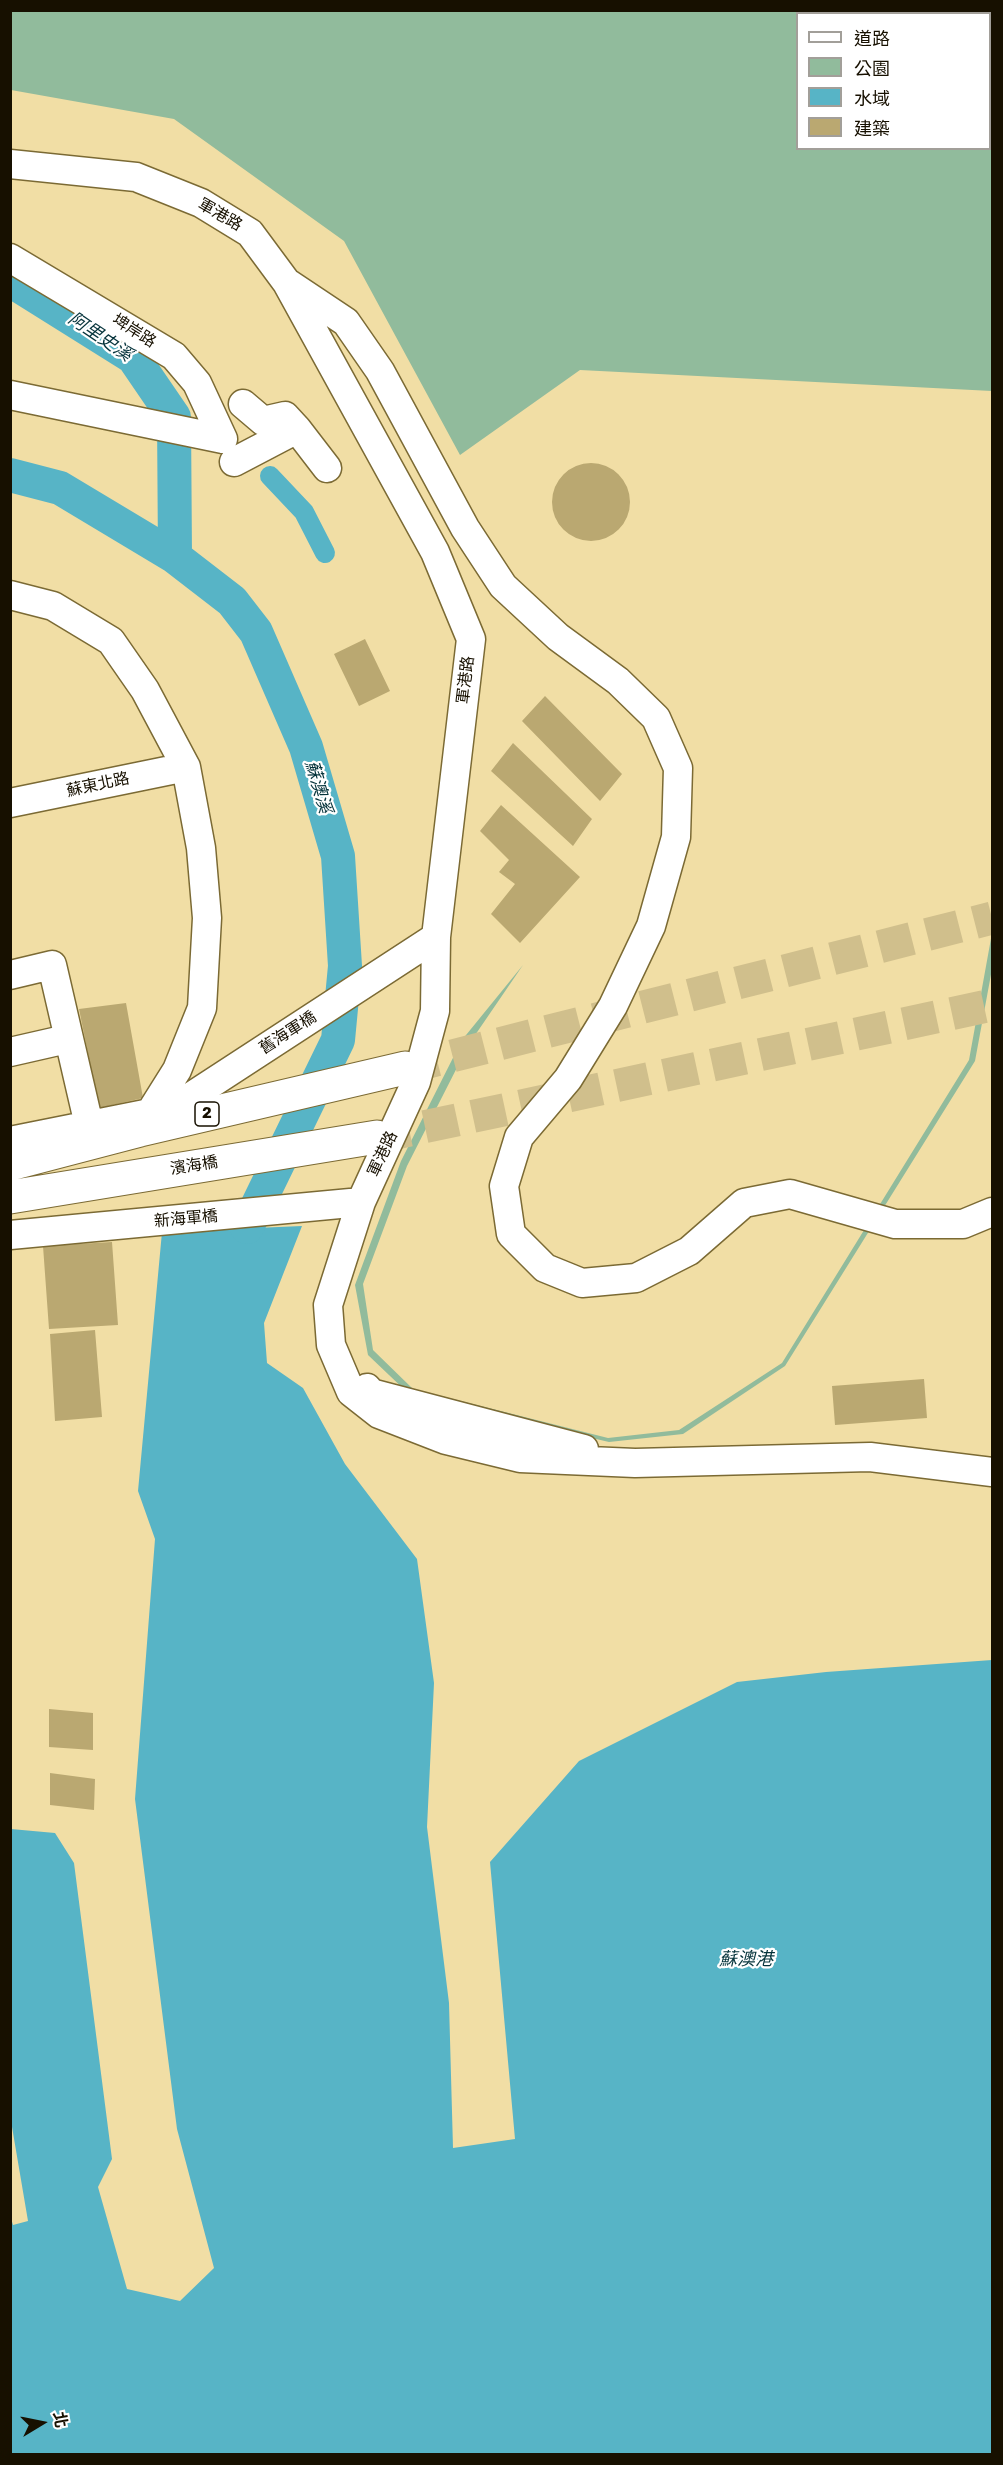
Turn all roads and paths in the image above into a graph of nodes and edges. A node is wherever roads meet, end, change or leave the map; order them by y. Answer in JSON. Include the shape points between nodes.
{"nodes":[{"id":1,"x":10,"y":164,"type":"edge"},
{"id":2,"x":10,"y":258,"type":"edge"},
{"id":3,"x":287,"y":283,"type":"junction"},
{"id":4,"x":10,"y":394,"type":"edge"},
{"id":5,"x":243,"y":404,"type":"dead end"},
{"id":6,"x":297,"y":429,"type":"junction"},
{"id":7,"x":220,"y":445,"type":"junction"},
{"id":8,"x":327,"y":468,"type":"dead end"},
{"id":9,"x":10,"y":595,"type":"edge"},
{"id":10,"x":186,"y":767,"type":"junction"},
{"id":11,"x":10,"y":803,"type":"edge"},
{"id":12,"x":436,"y":937,"type":"junction"},
{"id":13,"x":10,"y":975,"type":"edge"},
{"id":14,"x":68,"y":1039,"type":"junction"},
{"id":15,"x":10,"y":1052,"type":"edge"},
{"id":16,"x":405,"y":1068,"type":"tunnel mouth"},
{"id":17,"x":89,"y":1125,"type":"junction"},
{"id":18,"x":140,"y":1130,"type":"junction"},
{"id":19,"x":377,"y":1137,"type":"tunnel mouth"},
{"id":20,"x":10,"y":1141,"type":"edge"},
{"id":21,"x":10,"y":1164,"type":"edge"},
{"id":22,"x":10,"y":1197,"type":"edge"},
{"id":23,"x":361,"y":1202,"type":"junction"},
{"id":24,"x":993,"y":1212,"type":"edge"},
{"id":25,"x":10,"y":1235,"type":"edge"},
{"id":26,"x":993,"y":1472,"type":"edge"}],
"edges":[{"from":1,"to":3,"type":"street","name":"軍港路","via":[[136,177],[201,203],[250,233]]},
{"from":2,"to":7,"type":"street","name":"埤岸路","via":[[174,356],[197,383]]},
{"from":3,"to":12,"type":"street","name":"軍港路","via":[[435,552],[471,639]]},
{"from":3,"to":24,"type":"street","via":[[346,322],[380,371],[465,528],[503,586],[558,637],[618,681],[656,718],[678,768],[676,837],[651,926],[613,1006],[568,1079],[519,1137],[504,1186],[511,1234],[545,1268],[582,1283],[636,1278],[689,1251],[744,1203],[790,1194],[895,1224],[963,1224]]},
{"from":4,"to":7,"type":"street","via":[[144,423]]},
{"from":5,"to":6,"type":"street","via":[[263,421],[285,416]]},
{"from":6,"to":7,"type":"street"},
{"from":6,"to":8,"type":"street"},
{"from":9,"to":10,"type":"street","via":[[53,606],[111,641],[145,690]]},
{"from":10,"to":11,"type":"street","name":"蘇東北路"},
{"from":10,"to":17,"type":"street","via":[[201,848],[207,918],[202,1008],[177,1070],[150,1113]]},
{"from":12,"to":18,"type":"street","name":"舊海軍橋"},
{"from":12,"to":23,"type":"street","name":"軍港路","via":[[435,1011],[416,1082]]},
{"from":13,"to":14,"type":"street","via":[[52,965]]},
{"from":14,"to":15,"type":"street"},
{"from":14,"to":17,"type":"street"},
{"from":16,"to":18,"type":"main road","number":"2"},
{"from":17,"to":20,"type":"street"},
{"from":18,"to":21,"type":"main road","number":"2"},
{"from":19,"to":22,"type":"main road","name":"濱海橋"},
{"from":23,"to":25,"type":"street","name":"新海軍橋"},
{"from":23,"to":26,"type":"street","name":"軍港路","via":[[328,1305],[332,1345],[371,1393],[635,1463],[870,1457]]}]}
